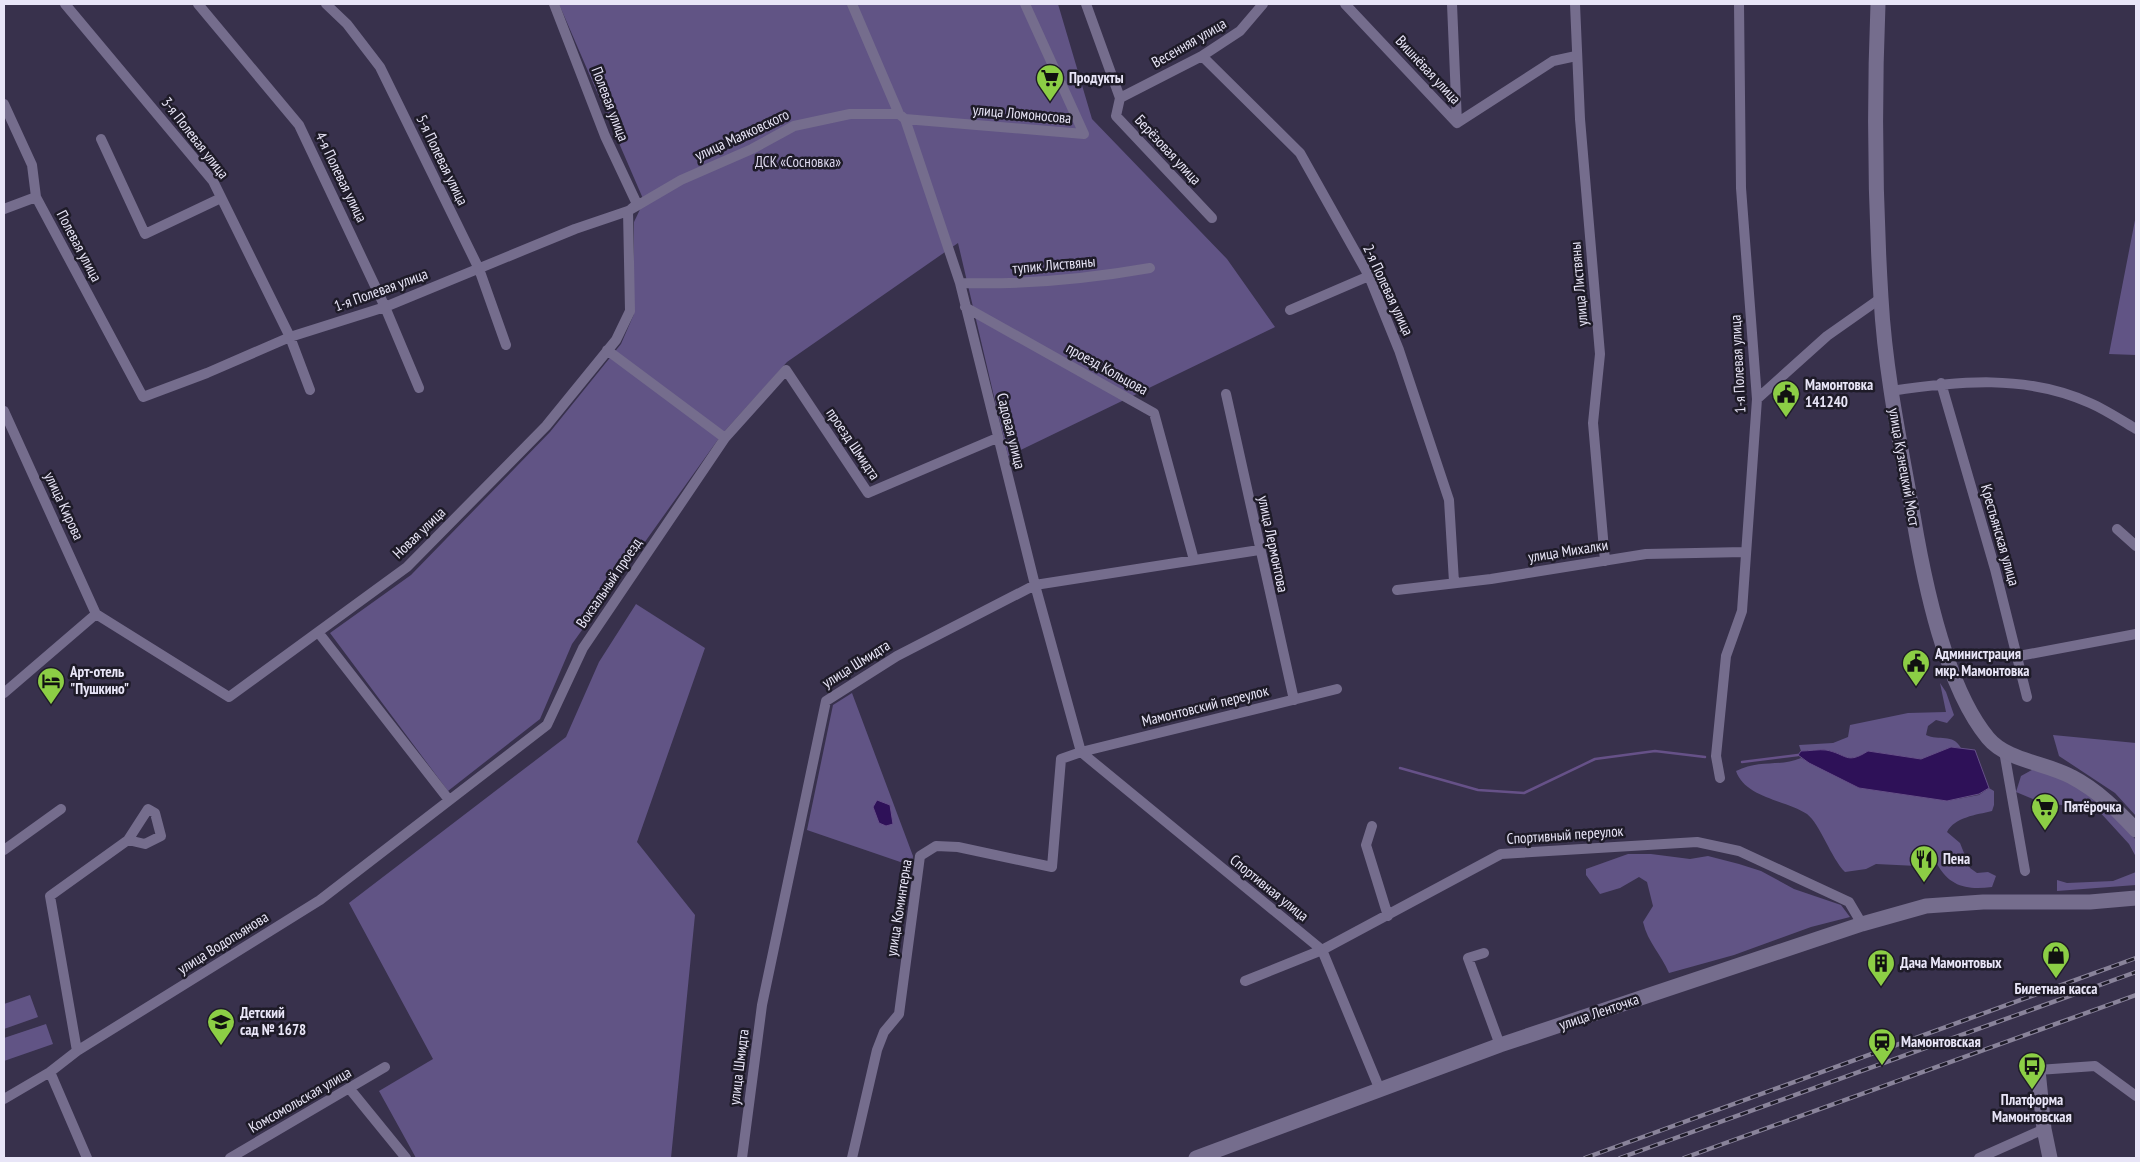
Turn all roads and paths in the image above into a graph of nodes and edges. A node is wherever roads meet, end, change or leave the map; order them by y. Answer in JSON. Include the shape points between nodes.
{"nodes":[{"id":1,"x":65,"y":4,"type":"edge"},
{"id":2,"x":198,"y":4,"type":"edge"},
{"id":3,"x":326,"y":4,"type":"edge"},
{"id":4,"x":554,"y":4,"type":"edge"},
{"id":5,"x":852,"y":4,"type":"edge"},
{"id":6,"x":1025,"y":4,"type":"edge"},
{"id":7,"x":1086,"y":4,"type":"edge"},
{"id":8,"x":1263,"y":4,"type":"edge"},
{"id":9,"x":1344,"y":4,"type":"edge"},
{"id":10,"x":1452,"y":4,"type":"edge"},
{"id":11,"x":1575,"y":4,"type":"edge"},
{"id":12,"x":1739,"y":4,"type":"edge"},
{"id":13,"x":1878,"y":4,"type":"edge"},
{"id":14,"x":1202,"y":56,"type":"junction"},
{"id":15,"x":1576,"y":56,"type":"junction"},
{"id":16,"x":1120,"y":98,"type":"junction"},
{"id":17,"x":4,"y":104,"type":"edge"},
{"id":18,"x":902,"y":117,"type":"junction"},
{"id":19,"x":1457,"y":122,"type":"junction"},
{"id":20,"x":101,"y":140,"type":"dead end"},
{"id":21,"x":36,"y":197,"type":"junction"},
{"id":22,"x":222,"y":198,"type":"junction"},
{"id":23,"x":4,"y":209,"type":"edge"},
{"id":24,"x":628,"y":211,"type":"junction"},
{"id":25,"x":1212,"y":218,"type":"dead end"},
{"id":26,"x":1150,"y":268,"type":"dead end"},
{"id":27,"x":479,"y":269,"type":"junction"},
{"id":28,"x":1369,"y":276,"type":"junction"},
{"id":29,"x":960,"y":283,"type":"junction"},
{"id":30,"x":1881,"y":298,"type":"junction"},
{"id":31,"x":385,"y":307,"type":"junction"},
{"id":32,"x":965,"y":307,"type":"junction"},
{"id":33,"x":1290,"y":310,"type":"dead end"},
{"id":34,"x":290,"y":337,"type":"junction"},
{"id":35,"x":506,"y":344,"type":"dead end"},
{"id":36,"x":608,"y":350,"type":"junction"},
{"id":37,"x":786,"y":370,"type":"joint"},
{"id":38,"x":1941,"y":383,"type":"junction"},
{"id":39,"x":419,"y":388,"type":"dead end"},
{"id":40,"x":310,"y":390,"type":"dead end"},
{"id":41,"x":1891,"y":391,"type":"junction"},
{"id":42,"x":1226,"y":394,"type":"dead end"},
{"id":43,"x":143,"y":397,"type":"joint"},
{"id":44,"x":1757,"y":398,"type":"junction"},
{"id":45,"x":4,"y":411,"type":"edge"},
{"id":46,"x":7,"y":425,"type":"edge"},
{"id":47,"x":2136,"y":429,"type":"edge"},
{"id":48,"x":725,"y":438,"type":"junction"},
{"id":49,"x":997,"y":438,"type":"junction"},
{"id":50,"x":2117,"y":529,"type":"dead end"},
{"id":51,"x":2136,"y":546,"type":"edge"},
{"id":52,"x":1259,"y":550,"type":"junction"},
{"id":53,"x":1745,"y":552,"type":"junction"},
{"id":54,"x":1194,"y":560,"type":"junction"},
{"id":55,"x":1605,"y":560,"type":"junction"},
{"id":56,"x":1454,"y":582,"type":"junction"},
{"id":57,"x":1035,"y":585,"type":"junction"},
{"id":58,"x":1397,"y":590,"type":"dead end"},
{"id":59,"x":96,"y":614,"type":"junction"},
{"id":60,"x":318,"y":632,"type":"junction"},
{"id":61,"x":2136,"y":634,"type":"edge"},
{"id":62,"x":1948,"y":656,"type":"junction"},
{"id":63,"x":2019,"y":656,"type":"junction"},
{"id":64,"x":1336,"y":689,"type":"dead end"},
{"id":65,"x":4,"y":693,"type":"edge"},
{"id":66,"x":2028,"y":697,"type":"dead end"},
{"id":67,"x":1294,"y":700,"type":"junction"},
{"id":68,"x":2004,"y":751,"type":"junction"},
{"id":69,"x":1081,"y":752,"type":"junction"},
{"id":70,"x":1720,"y":778,"type":"dead end"},
{"id":71,"x":449,"y":800,"type":"junction"},
{"id":72,"x":61,"y":809,"type":"dead end"},
{"id":73,"x":1372,"y":826,"type":"dead end"},
{"id":74,"x":2136,"y":830,"type":"edge"},
{"id":75,"x":128,"y":840,"type":"dead end"},
{"id":76,"x":4,"y":850,"type":"edge"},
{"id":77,"x":2025,"y":871,"type":"dead end"},
{"id":78,"x":2136,"y":898,"type":"edge"},
{"id":79,"x":1388,"y":916,"type":"junction"},
{"id":80,"x":1862,"y":924,"type":"junction"},
{"id":81,"x":1322,"y":950,"type":"junction"},
{"id":82,"x":1484,"y":953,"type":"dead end"},
{"id":83,"x":1245,"y":981,"type":"dead end"},
{"id":84,"x":1500,"y":1045,"type":"junction"},
{"id":85,"x":77,"y":1051,"type":"junction"},
{"id":86,"x":385,"y":1067,"type":"dead end"},
{"id":87,"x":2038,"y":1070,"type":"joint"},
{"id":88,"x":50,"y":1072,"type":"junction"},
{"id":89,"x":349,"y":1088,"type":"junction"},
{"id":90,"x":1380,"y":1090,"type":"junction"},
{"id":91,"x":2136,"y":1096,"type":"edge"},
{"id":92,"x":4,"y":1099,"type":"edge"},
{"id":93,"x":2044,"y":1129,"type":"junction"},
{"id":94,"x":87,"y":1158,"type":"edge"},
{"id":95,"x":230,"y":1158,"type":"edge"},
{"id":96,"x":406,"y":1158,"type":"edge"},
{"id":97,"x":742,"y":1158,"type":"edge"},
{"id":98,"x":852,"y":1158,"type":"edge"},
{"id":99,"x":1196,"y":1158,"type":"edge"},
{"id":100,"x":1979,"y":1158,"type":"edge"},
{"id":101,"x":2050,"y":1158,"type":"edge"}],
"edges":[{"from":1,"to":22,"type":"street","name":"3-я Полевая улица","via":[[213,181]]},
{"from":2,"to":31,"type":"street","name":"4-я Полевая улица","via":[[299,125]]},
{"from":3,"to":27,"type":"street","name":"5-я Полевая улица","via":[[347,24],[380,67]]},
{"from":4,"to":24,"type":"street","name":"Полевая улица","via":[[605,136],[637,204]]},
{"from":5,"to":18,"type":"street","name":"Садовая улица"},
{"from":6,"to":18,"type":"street","name":"улица Ломоносова","via":[[1084,134]]},
{"from":7,"to":16,"type":"street"},
{"from":8,"to":14,"type":"street","name":"Весенняя улица","via":[[1240,31]]},
{"from":9,"to":19,"type":"street","name":"Вишнёвая улица"},
{"from":10,"to":19,"type":"street"},
{"from":11,"to":15,"type":"street","name":"улица Листвяны"},
{"from":12,"to":44,"type":"street","name":"1-я Полевая улица","via":[[1741,188]]},
{"from":13,"to":30,"type":"street","name":"улица Кузнецкий Мост","via":[[1875,73]]},
{"from":14,"to":16,"type":"street","name":"Весенняя улица"},
{"from":14,"to":28,"type":"street","name":"2-я Полевая улица","via":[[1300,153]]},
{"from":15,"to":19,"type":"street","name":"Вишнёвая улица","via":[[1553,61]]},
{"from":15,"to":55,"type":"street","name":"улица Листвяны","via":[[1600,354],[1593,423]]},
{"from":16,"to":25,"type":"street","name":"Берёзовая улица","via":[[1116,116]]},
{"from":17,"to":21,"type":"street","name":"Полевая улица","via":[[32,165]]},
{"from":18,"to":24,"type":"street","name":"улица Маяковского","via":[[850,114],[794,126],[752,149],[681,180]]},
{"from":18,"to":29,"type":"street","name":"Садовая улица"},
{"from":20,"to":22,"type":"street","via":[[145,234]]},
{"from":21,"to":23,"type":"street"},
{"from":21,"to":43,"type":"street","name":"Полевая улица"},
{"from":22,"to":34,"type":"street","name":"3-я Полевая улица"},
{"from":24,"to":27,"type":"street","name":"1-я Полевая улица"},
{"from":24,"to":36,"type":"street","name":"Новая улица","via":[[630,311]]},
{"from":26,"to":29,"type":"street","name":"тупик Листвяны","via":[[1090,277],[996,284]]},
{"from":27,"to":31,"type":"street","name":"1-я Полевая улица"},
{"from":27,"to":35,"type":"street","name":"5-я Полевая улица"},
{"from":28,"to":33,"type":"street"},
{"from":28,"to":56,"type":"street","name":"2-я Полевая улица","via":[[1399,350],[1449,500]]},
{"from":29,"to":32,"type":"street","name":"Садовая улица"},
{"from":30,"to":41,"type":"street","name":"улица Кузнецкий Мост"},
{"from":30,"to":44,"type":"street","via":[[1827,336]]},
{"from":31,"to":34,"type":"street","name":"1-я Полевая улица"},
{"from":31,"to":39,"type":"street","name":"4-я Полевая улица"},
{"from":32,"to":49,"type":"street","name":"Садовая улица"},
{"from":32,"to":54,"type":"street","name":"проезд Кольцова","via":[[1154,413]]},
{"from":34,"to":40,"type":"street","name":"3-я Полевая улица"},
{"from":34,"to":43,"type":"street","name":"1-я Полевая улица"},
{"from":36,"to":48,"type":"street"},
{"from":36,"to":60,"type":"street","name":"Новая улица","via":[[546,426],[406,568]]},
{"from":37,"to":48,"type":"street","name":"Вокзальный проезд"},
{"from":37,"to":49,"type":"street","name":"проезд Шмидта","via":[[868,493]]},
{"from":38,"to":41,"type":"street"},
{"from":38,"to":47,"type":"street","via":[[1994,380],[2040,387],[2089,402]]},
{"from":38,"to":63,"type":"street","name":"Крестьянская улица"},
{"from":41,"to":62,"type":"street","name":"улица Кузнецкий Мост","via":[[1924,582]]},
{"from":42,"to":52,"type":"street","name":"улица Лермонтова"},
{"from":44,"to":53,"type":"street","name":"1-я Полевая улица"},
{"from":45,"to":46,"type":"street","name":"улица Кирова"},
{"from":46,"to":59,"type":"street","name":"улица Кирова"},
{"from":48,"to":71,"type":"street","name":"Вокзальный проезд","via":[[584,648],[547,725]]},
{"from":49,"to":57,"type":"street","name":"Садовая улица"},
{"from":50,"to":51,"type":"street"},
{"from":52,"to":54,"type":"street","name":"улица Шмидта"},
{"from":52,"to":67,"type":"street","name":"улица Лермонтова"},
{"from":53,"to":55,"type":"street","name":"улица Михалки","via":[[1646,554]]},
{"from":53,"to":70,"type":"street","name":"1-я Полевая улица","via":[[1742,611],[1726,656],[1716,756]]},
{"from":54,"to":57,"type":"street","name":"улица Шмидта"},
{"from":55,"to":56,"type":"street","name":"улица Михалки"},
{"from":56,"to":58,"type":"street","name":"улица Михалки"},
{"from":57,"to":69,"type":"street","name":"Садовая улица"},
{"from":57,"to":97,"type":"street","name":"улица Шмидта","via":[[897,656],[826,700],[762,1005]]},
{"from":59,"to":60,"type":"street","name":"Новая улица","via":[[229,697]]},
{"from":59,"to":65,"type":"street"},
{"from":60,"to":71,"type":"street"},
{"from":61,"to":63,"type":"street"},
{"from":62,"to":63,"type":"street"},
{"from":62,"to":68,"type":"street","name":"улица Кузнецкий Мост","via":[[1973,718],[1989,740]]},
{"from":63,"to":66,"type":"street","name":"Крестьянская улица"},
{"from":64,"to":67,"type":"street","name":"Мамонтовский переулок"},
{"from":67,"to":69,"type":"street","name":"Мамонтовский переулок"},
{"from":68,"to":74,"type":"street","name":"улица Кузнецкий Мост","via":[[2058,770],[2081,782],[2102,796]]},
{"from":68,"to":77,"type":"street"},
{"from":69,"to":81,"type":"street","name":"Спортивная улица"},
{"from":69,"to":98,"type":"street","name":"улица Коминтерна","via":[[1061,759],[1052,867],[958,847],[936,846],[920,856],[899,1014],[884,1032],[877,1050]]},
{"from":71,"to":85,"type":"street","name":"улица Водопьянова","via":[[320,900]]},
{"from":72,"to":76,"type":"street"},
{"from":73,"to":79,"type":"street","via":[[1366,845]]},
{"from":75,"to":85,"type":"street","via":[[50,896]]},
{"from":78,"to":80,"type":"street","name":"улица Ленточка","via":[[1926,906]]},
{"from":79,"to":80,"type":"street","name":"Спортивный переулок","via":[[1502,854],[1697,842],[1739,851],[1850,902]]},
{"from":79,"to":81,"type":"street","name":"Спортивный переулок"},
{"from":80,"to":84,"type":"street","name":"улица Ленточка"},
{"from":81,"to":83,"type":"street","name":"Спортивный переулок"},
{"from":81,"to":90,"type":"street","name":"Спортивная улица"},
{"from":82,"to":84,"type":"street","via":[[1468,958]]},
{"from":84,"to":90,"type":"street","name":"улица Ленточка"},
{"from":85,"to":88,"type":"street","name":"улица Водопьянова"},
{"from":86,"to":89,"type":"street","name":"Комсомольская улица"},
{"from":87,"to":91,"type":"street","via":[[2095,1066]]},
{"from":87,"to":93,"type":"street"},
{"from":88,"to":92,"type":"street","name":"улица Водопьянова"},
{"from":88,"to":94,"type":"street"},
{"from":89,"to":95,"type":"street","name":"Комсомольская улица"},
{"from":89,"to":96,"type":"street"},
{"from":90,"to":99,"type":"street","name":"улица Ленточка"},
{"from":93,"to":100,"type":"street"},
{"from":93,"to":101,"type":"street"}]}
